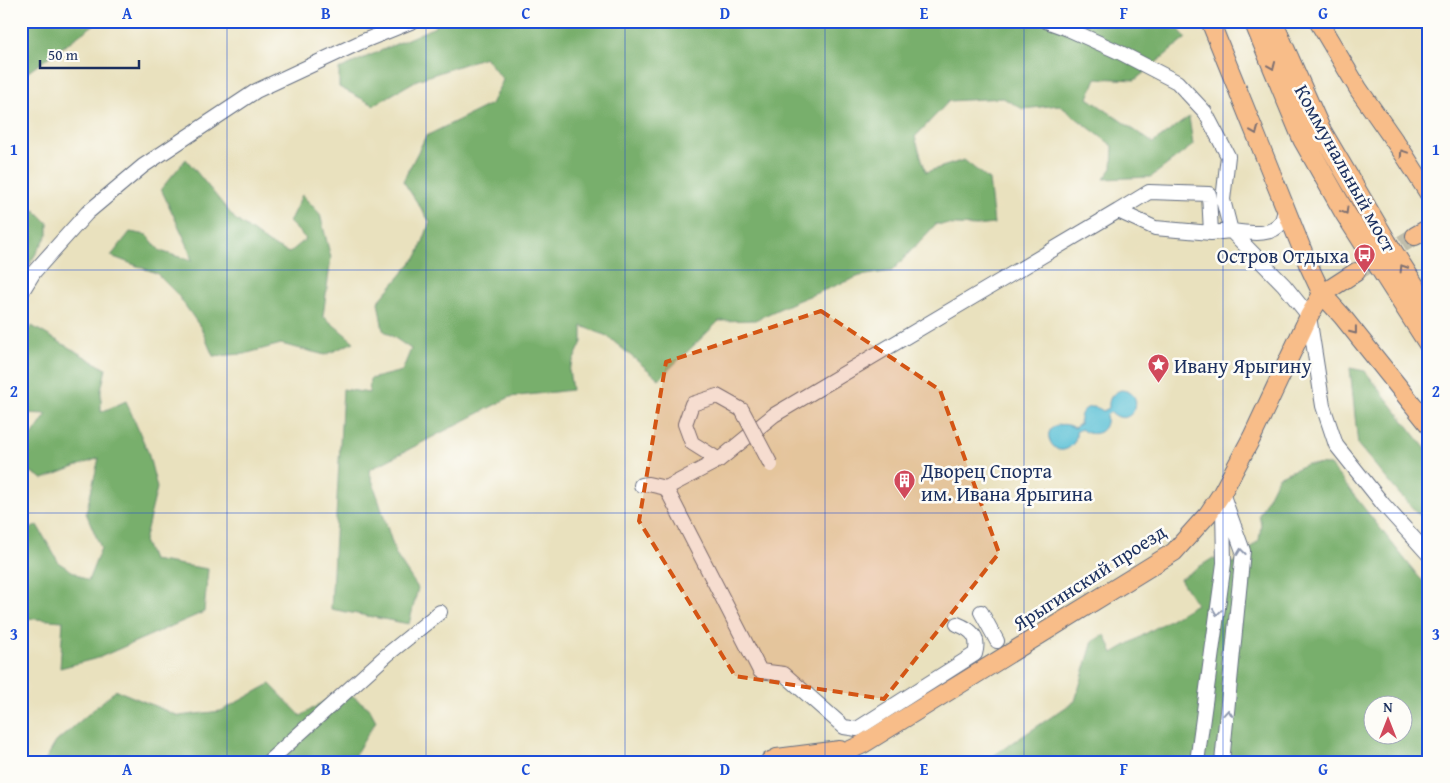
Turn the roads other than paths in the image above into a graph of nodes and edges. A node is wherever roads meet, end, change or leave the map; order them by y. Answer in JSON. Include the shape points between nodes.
{"nodes":[{"id":1,"x":414,"y":21,"type":"edge"},
{"id":2,"x":1046,"y":21,"type":"edge"},
{"id":3,"x":1210,"y":21,"type":"edge"},
{"id":4,"x":1254,"y":21,"type":"edge"},
{"id":5,"x":1272,"y":21,"type":"edge"},
{"id":6,"x":1318,"y":21,"type":"edge"},
{"id":7,"x":1429,"y":194,"type":"edge"},
{"id":8,"x":1286,"y":208,"type":"junction"},
{"id":9,"x":1118,"y":211,"type":"junction"},
{"id":10,"x":1232,"y":231,"type":"junction"},
{"id":11,"x":1211,"y":233,"type":"junction"},
{"id":12,"x":1356,"y":272,"type":"tunnel mouth"},
{"id":13,"x":21,"y":293,"type":"edge"},
{"id":14,"x":1322,"y":294,"type":"junction"},
{"id":15,"x":1429,"y":310,"type":"edge"},
{"id":16,"x":1309,"y":316,"type":"junction"},
{"id":17,"x":1429,"y":344,"type":"edge"},
{"id":18,"x":1429,"y":425,"type":"edge"},
{"id":19,"x":719,"y":460,"type":"junction"},
{"id":20,"x":771,"y":465,"type":"dead end"},
{"id":21,"x":641,"y":485,"type":"dead end"},
{"id":22,"x":666,"y":488,"type":"junction"},
{"id":23,"x":1222,"y":494,"type":"junction"},
{"id":24,"x":1429,"y":555,"type":"edge"},
{"id":25,"x":440,"y":612,"type":"dead end"},
{"id":26,"x":981,"y":612,"type":"dead end"},
{"id":27,"x":958,"y":624,"type":"dead end"},
{"id":28,"x":997,"y":641,"type":"dead end"},
{"id":29,"x":851,"y":748,"type":"junction"},
{"id":30,"x":268,"y":762,"type":"edge"},
{"id":31,"x":769,"y":762,"type":"edge"},
{"id":32,"x":825,"y":762,"type":"edge"},
{"id":33,"x":1197,"y":762,"type":"edge"},
{"id":34,"x":1222,"y":762,"type":"edge"}],
"edges":[{"from":1,"to":13,"type":"lane","via":[[256,91],[143,166],[87,213],[34,272]]},
{"from":2,"to":10,"type":"lane","via":[[1119,52],[1177,82],[1205,112],[1228,156],[1223,200]]},
{"from":3,"to":8,"type":"main road","one_way":true},
{"from":4,"to":17,"type":"highway","name":"Коммунальный мост","one_way":true,"via":[[1303,138],[1345,212]]},
{"from":15,"to":5,"type":"highway","name":"Коммунальный мост","one_way":true,"via":[[1320,130]]},
{"from":7,"to":6,"type":"main road","one_way":true,"via":[[1359,90]]},
{"from":8,"to":10,"type":"lane","via":[[1281,223],[1273,230],[1260,234]]},
{"from":8,"to":14,"type":"main road"},
{"from":9,"to":11,"type":"lane","via":[[1155,228]]},
{"from":9,"to":11,"type":"lane","via":[[1149,192],[1209,194]]},
{"from":9,"to":19,"type":"lane","via":[[774,416]]},
{"from":10,"to":11,"type":"lane"},
{"from":10,"to":16,"type":"lane"},
{"from":12,"to":14,"type":"main road"},
{"from":14,"to":16,"type":"main road","name":"Ярыгинский проезд"},
{"from":14,"to":18,"type":"main road","one_way":true},
{"from":16,"to":23,"type":"main road","name":"Ярыгинский проезд"},
{"from":16,"to":24,"type":"lane","via":[[1323,406],[1336,445]]},
{"from":19,"to":20,"type":"lane","bridge":true,"via":[[692,443],[685,424],[692,404],[717,396],[742,410]]},
{"from":19,"to":22,"type":"lane"},
{"from":21,"to":22,"type":"lane"},
{"from":22,"to":27,"type":"lane","via":[[760,672],[784,674],[844,727],[857,728],[975,654],[976,638],[970,629]]},
{"from":23,"to":29,"type":"main road","name":"Ярыгинский проезд","via":[[1174,552],[863,744]]},
{"from":23,"to":33,"type":"lane","one_way":true,"via":[[1224,563]]},
{"from":34,"to":23,"type":"lane","one_way":true,"via":[[1243,551]]},
{"from":25,"to":30,"type":"lane","via":[[388,654]]},
{"from":26,"to":28,"type":"lane"},
{"from":29,"to":31,"type":"main road","name":"Ярыгинский проезд","via":[[777,758]]},
{"from":29,"to":32,"type":"main road","name":"Ярыгинский проезд"}]}
